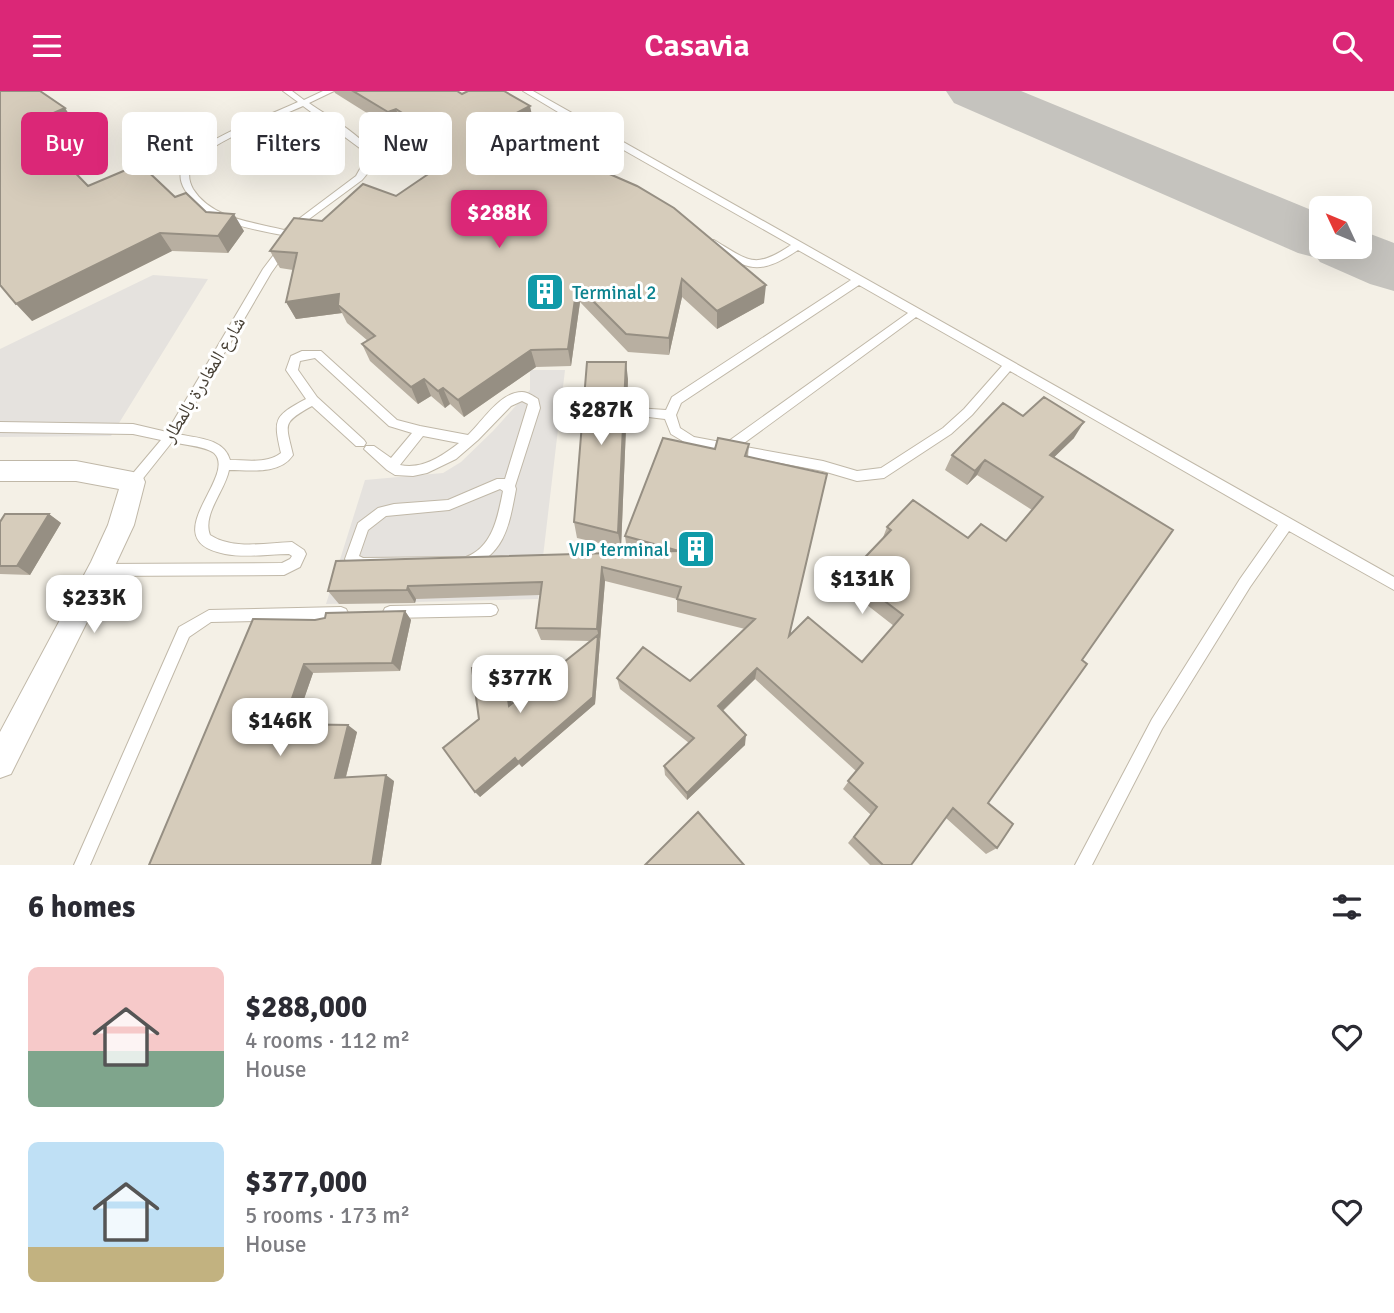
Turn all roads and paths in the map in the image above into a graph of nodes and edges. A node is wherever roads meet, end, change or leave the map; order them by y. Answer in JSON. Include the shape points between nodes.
{"nodes":[{"id":1,"x":287,"y":91,"type":"edge"},
{"id":2,"x":330,"y":91,"type":"edge"},
{"id":3,"x":527,"y":91,"type":"edge"},
{"id":4,"x":304,"y":103,"type":"junction"},
{"id":5,"x":564,"y":112,"type":"edge"},
{"id":6,"x":624,"y":146,"type":"edge"},
{"id":7,"x":601,"y":175,"type":"edge"},
{"id":8,"x":611,"y":181,"type":"edge"},
{"id":9,"x":286,"y":233,"type":"junction"},
{"id":10,"x":700,"y":235,"type":"edge"},
{"id":11,"x":798,"y":245,"type":"junction"},
{"id":12,"x":859,"y":280,"type":"junction"},
{"id":13,"x":916,"y":312,"type":"junction"},
{"id":14,"x":1009,"y":365,"type":"junction"},
{"id":15,"x":313,"y":400,"type":"junction"},
{"id":16,"x":636,"y":412,"type":"dead end"},
{"id":17,"x":670,"y":415,"type":"junction"},
{"id":18,"x":0,"y":427,"type":"edge"},
{"id":19,"x":420,"y":431,"type":"junction"},
{"id":20,"x":169,"y":438,"type":"junction"},
{"id":21,"x":469,"y":440,"type":"junction"},
{"id":22,"x":727,"y":449,"type":"junction"},
{"id":23,"x":225,"y":465,"type":"junction"},
{"id":24,"x":391,"y":467,"type":"junction"},
{"id":25,"x":0,"y":471,"type":"edge"},
{"id":26,"x":133,"y":482,"type":"junction"},
{"id":27,"x":509,"y":485,"type":"junction"},
{"id":28,"x":1287,"y":523,"type":"junction"},
{"id":29,"x":100,"y":570,"type":"junction"},
{"id":30,"x":1394,"y":584,"type":"edge"},
{"id":31,"x":491,"y":610,"type":"dead end"},
{"id":32,"x":0,"y":763,"type":"edge"},
{"id":33,"x":82,"y":865,"type":"edge"},
{"id":34,"x":1083,"y":865,"type":"edge"}],
"edges":[{"from":1,"to":4,"type":"lane"},
{"from":2,"to":4,"type":"lane"},
{"from":3,"to":5,"type":"lane"},
{"from":4,"to":9,"type":"lane","via":[[360,143],[371,159],[359,179]]},
{"from":4,"to":9,"type":"lane","via":[[206,148],[186,168],[184,179],[200,206],[220,216]]},
{"from":6,"to":11,"type":"lane"},
{"from":7,"to":8,"type":"lane"},
{"from":9,"to":20,"type":"lane","name":"شارع المغادرة بالمطار","via":[[288,242]]},
{"from":10,"to":11,"type":"lane","via":[[756,267],[768,265]]},
{"from":11,"to":12,"type":"lane"},
{"from":12,"to":13,"type":"lane"},
{"from":12,"to":17,"type":"lane","via":[[684,394]]},
{"from":13,"to":14,"type":"lane"},
{"from":13,"to":22,"type":"lane"},
{"from":14,"to":22,"type":"lane","via":[[947,431],[884,474],[857,475]]},
{"from":14,"to":28,"type":"lane"},
{"from":15,"to":19,"type":"lane","via":[[292,370],[292,364],[310,353],[317,354],[383,416]]},
{"from":15,"to":23,"type":"lane","via":[[281,424],[287,455],[279,463]]},
{"from":15,"to":24,"type":"lane"},
{"from":16,"to":17,"type":"lane"},
{"from":17,"to":22,"type":"lane","via":[[682,437]]},
{"from":18,"to":20,"type":"lane","via":[[133,429]]},
{"from":19,"to":21,"type":"lane"},
{"from":19,"to":24,"type":"lane"},
{"from":20,"to":23,"type":"lane","via":[[214,447]]},
{"from":20,"to":26,"type":"lane","name":"شارع المغادرة بالمطار"},
{"from":21,"to":24,"type":"lane","via":[[425,470],[411,473]]},
{"from":21,"to":27,"type":"lane","via":[[509,400],[524,396],[534,402]]},
{"from":23,"to":29,"type":"lane","via":[[204,514],[204,539],[230,549],[292,548],[299,554],[295,563],[284,569]]},
{"from":25,"to":26,"type":"street","via":[[76,471]]},
{"from":26,"to":29,"type":"street","via":[[121,525]]},
{"from":27,"to":27,"type":"lane","via":[[496,484],[449,505],[382,512],[363,527],[352,559],[361,564],[476,561],[492,548]]},
{"from":28,"to":30,"type":"lane"},
{"from":28,"to":34,"type":"lane","via":[[1157,724]]},
{"from":29,"to":32,"type":"street"},
{"from":31,"to":33,"type":"lane","via":[[209,616],[195,622],[184,632]]}]}
